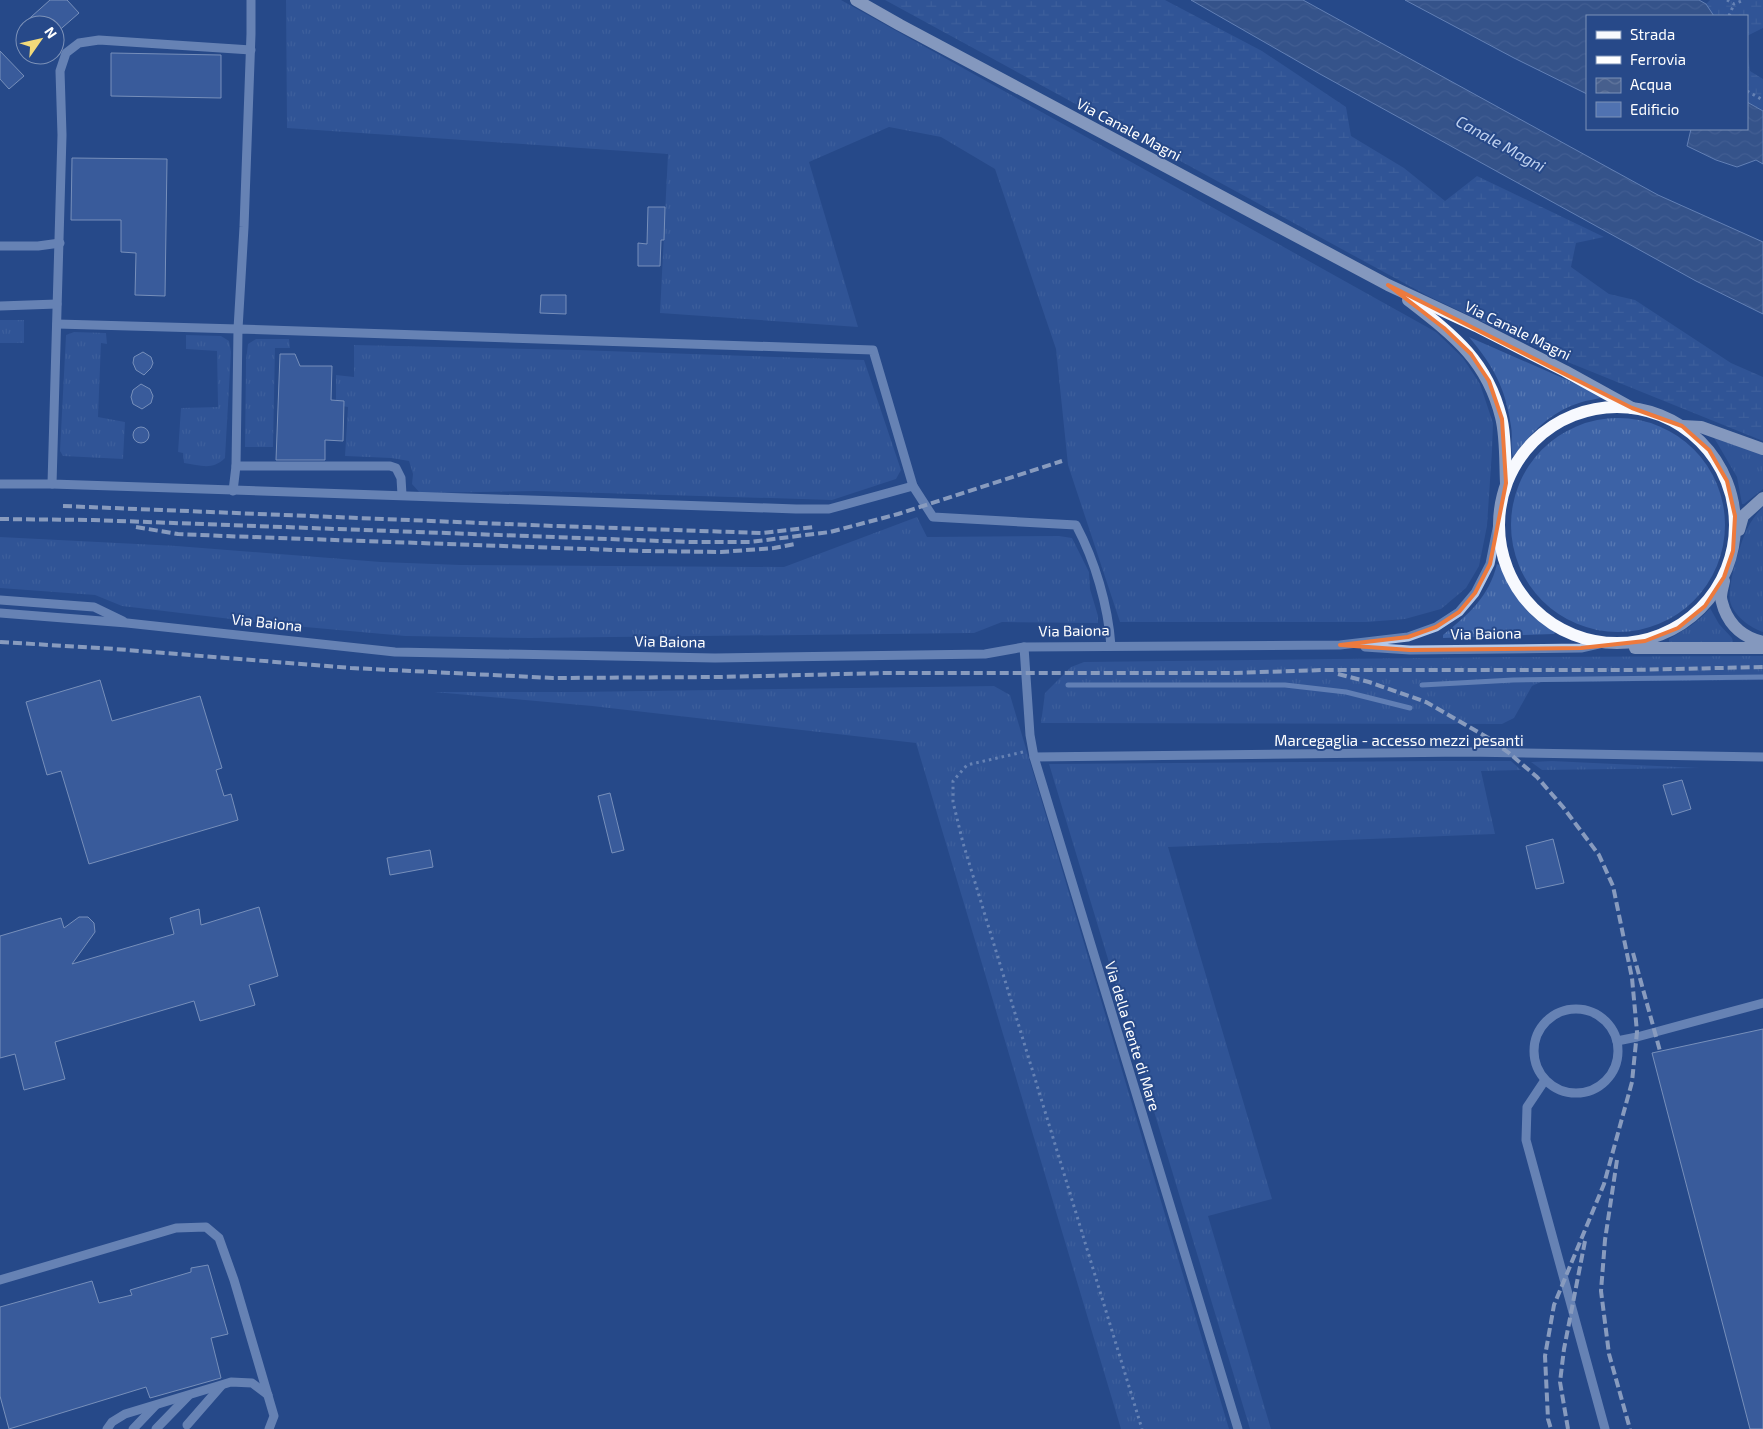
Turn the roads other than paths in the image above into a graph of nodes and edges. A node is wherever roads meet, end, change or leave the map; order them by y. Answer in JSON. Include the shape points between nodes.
{"nodes":[{"id":1,"x":251,"y":0,"type":"edge"},
{"id":2,"x":856,"y":0,"type":"edge"},
{"id":3,"x":251,"y":50,"type":"junction"},
{"id":4,"x":60,"y":243,"type":"junction"},
{"id":5,"x":0,"y":246,"type":"edge"},
{"id":6,"x":1388,"y":285,"type":"junction"},
{"id":7,"x":57,"y":304,"type":"junction"},
{"id":8,"x":0,"y":306,"type":"edge"},
{"id":9,"x":57,"y":324,"type":"junction"},
{"id":10,"x":238,"y":329,"type":"junction"},
{"id":11,"x":1632,"y":408,"type":"junction"},
{"id":12,"x":1682,"y":426,"type":"junction"},
{"id":13,"x":1763,"y":449,"type":"edge"},
{"id":14,"x":236,"y":466,"type":"junction"},
{"id":15,"x":1506,"y":483,"type":"junction"},
{"id":16,"x":0,"y":484,"type":"edge"},
{"id":17,"x":52,"y":484,"type":"junction"},
{"id":18,"x":913,"y":486,"type":"junction"},
{"id":19,"x":233,"y":491,"type":"junction"},
{"id":20,"x":402,"y":495,"type":"junction"},
{"id":21,"x":1763,"y":498,"type":"edge"},
{"id":22,"x":1498,"y":524,"type":"junction"},
{"id":23,"x":1733,"y":551,"type":"junction"},
{"id":24,"x":1724,"y":577,"type":"junction"},
{"id":25,"x":0,"y":600,"type":"edge"},
{"id":26,"x":0,"y":613,"type":"edge"},
{"id":27,"x":127,"y":623,"type":"junction"},
{"id":28,"x":1763,"y":642,"type":"edge"},
{"id":29,"x":1340,"y":644,"type":"junction"},
{"id":30,"x":1606,"y":644,"type":"junction"},
{"id":31,"x":1111,"y":646,"type":"junction"},
{"id":32,"x":1024,"y":647,"type":"junction"},
{"id":33,"x":1763,"y":648,"type":"edge"},
{"id":34,"x":1033,"y":753,"type":"junction"},
{"id":35,"x":1763,"y":757,"type":"edge"},
{"id":36,"x":1763,"y":1003,"type":"edge"},
{"id":37,"x":1617,"y":1041,"type":"junction"},
{"id":38,"x":1545,"y":1080,"type":"junction"},
{"id":39,"x":0,"y":1280,"type":"edge"},
{"id":40,"x":223,"y":1384,"type":"junction"},
{"id":41,"x":190,"y":1394,"type":"junction"},
{"id":42,"x":268,"y":1395,"type":"junction"},
{"id":43,"x":156,"y":1404,"type":"junction"},
{"id":44,"x":187,"y":1424,"type":"dead end"},
{"id":45,"x":107,"y":1429,"type":"edge"},
{"id":46,"x":133,"y":1429,"type":"edge"},
{"id":47,"x":156,"y":1429,"type":"edge"},
{"id":48,"x":269,"y":1429,"type":"edge"},
{"id":49,"x":1238,"y":1429,"type":"edge"},
{"id":50,"x":1605,"y":1429,"type":"edge"}],
"edges":[{"from":1,"to":3,"type":"street"},
{"from":2,"to":6,"type":"main road","name":"Via Canale Magni"},
{"from":3,"to":4,"type":"street","via":[[99,40],[79,43],[66,53],[60,71]]},
{"from":3,"to":10,"type":"street"},
{"from":4,"to":5,"type":"street"},
{"from":4,"to":7,"type":"street"},
{"from":6,"to":11,"type":"main road","name":"Via Canale Magni","via":[[1565,371]]},
{"from":6,"to":15,"type":"main road","name":"Via Canale Magni","via":[[1444,328],[1471,354],[1489,381],[1502,419]]},
{"from":7,"to":8,"type":"street"},
{"from":7,"to":9,"type":"street"},
{"from":9,"to":10,"type":"street"},
{"from":9,"to":17,"type":"street"},
{"from":10,"to":14,"type":"street"},
{"from":10,"to":18,"type":"street","via":[[873,350]]},
{"from":11,"to":12,"type":"main road","via":[[1658,414]]},
{"from":11,"to":15,"type":"main road","via":[[1601,408],[1570,416],[1543,432],[1521,455]]},
{"from":12,"to":13,"type":"main road","via":[[1701,427]]},
{"from":12,"to":23,"type":"main road","via":[[1709,450],[1727,481],[1735,516]]},
{"from":14,"to":19,"type":"street"},
{"from":14,"to":20,"type":"street","via":[[390,466],[396,468],[401,478]]},
{"from":15,"to":22,"type":"main road"},
{"from":16,"to":17,"type":"street"},
{"from":17,"to":19,"type":"street"},
{"from":18,"to":20,"type":"street","via":[[821,509]]},
{"from":18,"to":31,"type":"street","via":[[933,517],[1076,525],[1088,548],[1109,621]]},
{"from":19,"to":20,"type":"street"},
{"from":21,"to":23,"type":"main road","via":[[1743,516]]},
{"from":22,"to":29,"type":"street","name":"Via Baiona","via":[[1490,564],[1475,593],[1459,612],[1436,627],[1408,637]]},
{"from":22,"to":30,"type":"main road","via":[[1503,558],[1517,590],[1540,616],[1570,634]]},
{"from":23,"to":24,"type":"main road"},
{"from":24,"to":28,"type":"main road","via":[[1721,599],[1729,619],[1740,632]]},
{"from":24,"to":30,"type":"main road","via":[[1705,606],[1678,628],[1645,641]]},
{"from":25,"to":27,"type":"street","via":[[94,607]]},
{"from":26,"to":27,"type":"street","name":"Via Baiona"},
{"from":27,"to":32,"type":"street","name":"Via Baiona","via":[[396,652],[715,658],[985,654]]},
{"from":29,"to":30,"type":"street","name":"Via Baiona","via":[[1410,650],[1581,648]]},
{"from":29,"to":31,"type":"street","name":"Via Baiona"},
{"from":30,"to":33,"type":"main road","name":"Via Baiona","via":[[1636,648]]},
{"from":31,"to":32,"type":"street","name":"Via Baiona"},
{"from":32,"to":34,"type":"street","name":"Via della Gente di Mare"},
{"from":34,"to":35,"type":"street","name":"Marcegaglia - accesso mezzi pesanti","via":[[1466,752]]},
{"from":34,"to":49,"type":"street","name":"Via della Gente di Mare"},
{"from":36,"to":37,"type":"street"},
{"from":37,"to":38,"type":"street","via":[[1616,1066],[1610,1077],[1590,1091],[1566,1092]]},
{"from":37,"to":38,"type":"street","via":[[1604,1019],[1593,1012],[1568,1009],[1556,1013],[1538,1032],[1534,1044],[1537,1069]]},
{"from":38,"to":50,"type":"street","via":[[1527,1107],[1526,1140]]},
{"from":39,"to":42,"type":"street","via":[[176,1228],[206,1227],[219,1238]]},
{"from":40,"to":41,"type":"street"},
{"from":40,"to":42,"type":"street","via":[[252,1383]]},
{"from":40,"to":44,"type":"street"},
{"from":41,"to":43,"type":"street"},
{"from":41,"to":47,"type":"street"},
{"from":42,"to":48,"type":"street","via":[[274,1416]]},
{"from":43,"to":45,"type":"street","via":[[125,1414]]},
{"from":43,"to":46,"type":"street"}]}
